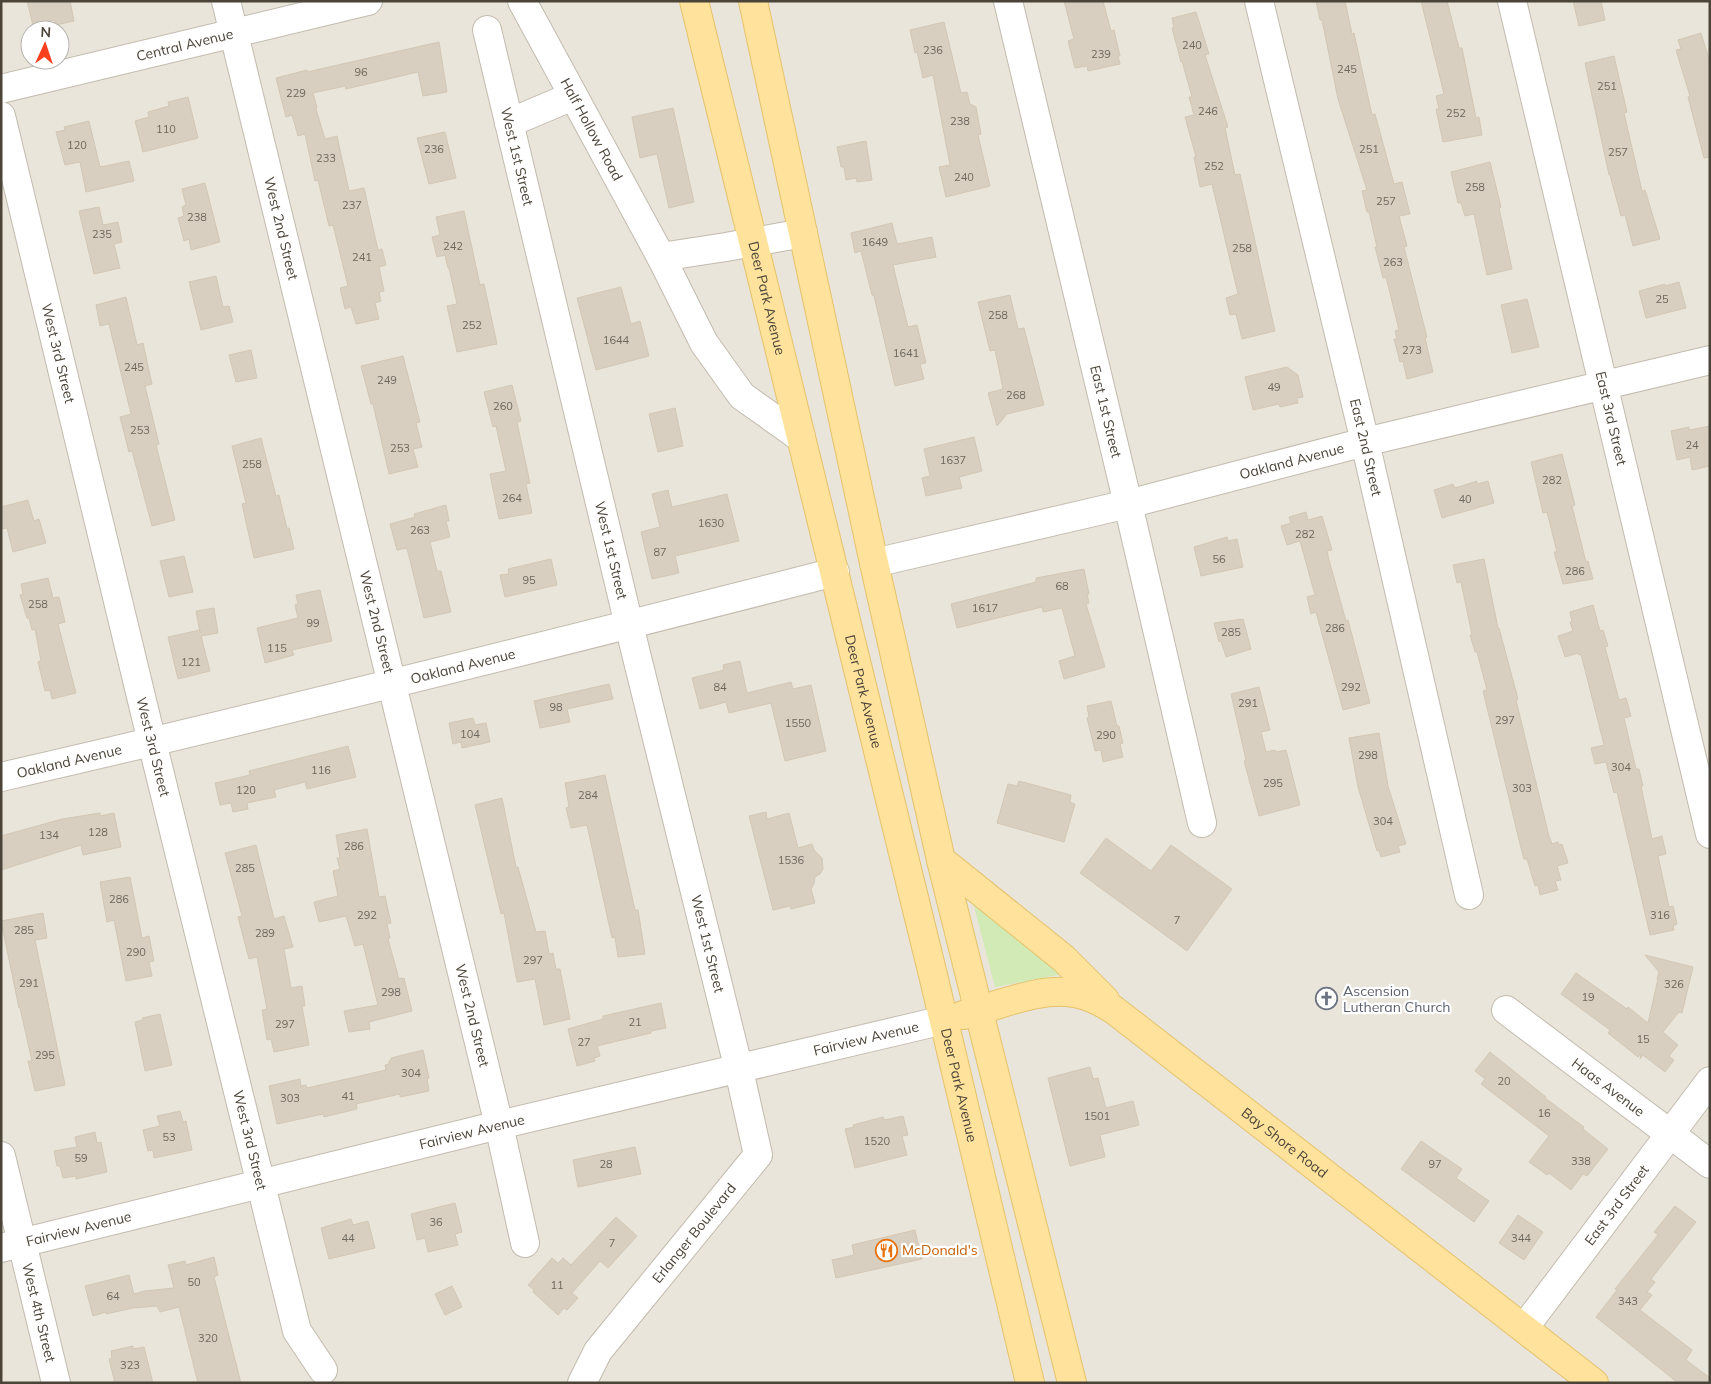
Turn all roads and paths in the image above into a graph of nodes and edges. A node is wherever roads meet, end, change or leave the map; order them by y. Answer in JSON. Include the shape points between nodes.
{"nodes":[{"id":1,"x":226,"y":1,"type":"edge"},
{"id":2,"x":368,"y":1,"type":"edge"},
{"id":3,"x":522,"y":1,"type":"edge"},
{"id":4,"x":694,"y":1,"type":"edge"},
{"id":5,"x":753,"y":1,"type":"edge"},
{"id":6,"x":1008,"y":1,"type":"edge"},
{"id":7,"x":1259,"y":1,"type":"edge"},
{"id":8,"x":1512,"y":1,"type":"edge"},
{"id":9,"x":488,"y":30,"type":"dead end"},
{"id":10,"x":234,"y":33,"type":"junction"},
{"id":11,"x":1,"y":89,"type":"edge"},
{"id":12,"x":573,"y":96,"type":"junction"},
{"id":13,"x":1,"y":116,"type":"edge"},
{"id":14,"x":510,"y":123,"type":"junction"},
{"id":15,"x":803,"y":233,"type":"junction"},
{"id":16,"x":753,"y":242,"type":"junction"},
{"id":17,"x":661,"y":257,"type":"junction"},
{"id":18,"x":1710,"y":360,"type":"edge"},
{"id":19,"x":1602,"y":384,"type":"junction"},
{"id":20,"x":801,"y":438,"type":"junction"},
{"id":21,"x":1365,"y":442,"type":"junction"},
{"id":22,"x":1128,"y":504,"type":"junction"},
{"id":23,"x":874,"y":563,"type":"junction"},
{"id":24,"x":835,"y":572,"type":"junction"},
{"id":25,"x":628,"y":625,"type":"junction"},
{"id":26,"x":390,"y":684,"type":"junction"},
{"id":27,"x":152,"y":742,"type":"junction"},
{"id":28,"x":1,"y":777,"type":"edge"},
{"id":29,"x":1202,"y":823,"type":"dead end"},
{"id":30,"x":1710,"y":834,"type":"edge"},
{"id":31,"x":941,"y":860,"type":"junction"},
{"id":32,"x":1469,"y":895,"type":"dead end"},
{"id":33,"x":1114,"y":1010,"type":"junction"},
{"id":34,"x":1506,"y":1010,"type":"dead end"},
{"id":35,"x":979,"y":1011,"type":"junction"},
{"id":36,"x":944,"y":1020,"type":"junction"},
{"id":37,"x":739,"y":1070,"type":"junction"},
{"id":38,"x":1710,"y":1082,"type":"edge"},
{"id":39,"x":499,"y":1125,"type":"junction"},
{"id":40,"x":1671,"y":1134,"type":"junction"},
{"id":41,"x":1,"y":1156,"type":"edge"},
{"id":42,"x":1710,"y":1164,"type":"edge"},
{"id":43,"x":262,"y":1183,"type":"junction"},
{"id":44,"x":525,"y":1243,"type":"dead end"},
{"id":45,"x":12,"y":1245,"type":"edge"},
{"id":46,"x":1524,"y":1328,"type":"junction"},
{"id":47,"x":323,"y":1370,"type":"dead end"},
{"id":48,"x":56,"y":1383,"type":"edge"},
{"id":49,"x":582,"y":1383,"type":"edge"},
{"id":50,"x":1030,"y":1383,"type":"edge"},
{"id":51,"x":1072,"y":1383,"type":"edge"},
{"id":52,"x":1594,"y":1383,"type":"edge"}],
"edges":[{"from":1,"to":10,"type":"street","name":"West 2nd Street"},
{"from":2,"to":10,"type":"street","name":"Central Avenue"},
{"from":3,"to":12,"type":"street","name":"Half Hollow Road"},
{"from":4,"to":16,"type":"main road","name":"Deer Park Avenue"},
{"from":5,"to":15,"type":"main road"},
{"from":6,"to":22,"type":"street","name":"East 1st Street"},
{"from":7,"to":21,"type":"street","name":"East 2nd Street"},
{"from":8,"to":19,"type":"street","name":"East 3rd Street"},
{"from":9,"to":14,"type":"street","name":"West 1st Street"},
{"from":10,"to":11,"type":"street","name":"Central Avenue"},
{"from":10,"to":26,"type":"street","name":"West 2nd Street"},
{"from":12,"to":14,"type":"street"},
{"from":12,"to":17,"type":"street","name":"Half Hollow Road"},
{"from":13,"to":27,"type":"street","name":"West 3rd Street"},
{"from":14,"to":25,"type":"street","name":"West 1st Street"},
{"from":15,"to":16,"type":"street"},
{"from":15,"to":23,"type":"main road"},
{"from":16,"to":17,"type":"street"},
{"from":16,"to":20,"type":"main road","name":"Deer Park Avenue"},
{"from":17,"to":20,"type":"street","name":"Half Hollow Road","via":[[704,343],[742,396]]},
{"from":18,"to":19,"type":"street","name":"Oakland Avenue"},
{"from":19,"to":21,"type":"street","name":"Oakland Avenue"},
{"from":19,"to":30,"type":"street","name":"East 3rd Street"},
{"from":20,"to":24,"type":"main road","name":"Deer Park Avenue"},
{"from":21,"to":22,"type":"street","name":"Oakland Avenue"},
{"from":21,"to":32,"type":"street","name":"East 2nd Street"},
{"from":22,"to":23,"type":"street","name":"Oakland Avenue"},
{"from":22,"to":29,"type":"street","name":"East 1st Street"},
{"from":23,"to":31,"type":"main road"},
{"from":24,"to":25,"type":"street","name":"Oakland Avenue"},
{"from":24,"to":36,"type":"main road","name":"Deer Park Avenue"},
{"from":25,"to":26,"type":"street","name":"Oakland Avenue"},
{"from":25,"to":37,"type":"street","name":"West 1st Street"},
{"from":26,"to":27,"type":"street","name":"Oakland Avenue"},
{"from":26,"to":39,"type":"street","name":"West 2nd Street"},
{"from":27,"to":28,"type":"street","name":"Oakland Avenue"},
{"from":27,"to":43,"type":"street","name":"West 3rd Street"},
{"from":31,"to":33,"type":"main road","via":[[1064,958]]},
{"from":31,"to":35,"type":"main road"},
{"from":33,"to":35,"type":"main road","name":"Bay Shore Road","via":[[1081,994],[1048,992]]},
{"from":33,"to":46,"type":"main road","name":"Bay Shore Road"},
{"from":34,"to":40,"type":"street","name":"Haas Avenue"},
{"from":35,"to":36,"type":"main road","name":"Bay Shore Road"},
{"from":35,"to":51,"type":"main road"},
{"from":36,"to":37,"type":"street","name":"Fairview Avenue"},
{"from":36,"to":50,"type":"main road","name":"Deer Park Avenue"},
{"from":37,"to":39,"type":"street","name":"Fairview Avenue"},
{"from":37,"to":49,"type":"street","name":"Erlanger Boulevard","via":[[758,1155],[598,1352]]},
{"from":38,"to":40,"type":"street","name":"East 3rd Street"},
{"from":39,"to":43,"type":"street","name":"Fairview Avenue"},
{"from":39,"to":44,"type":"street","name":"West 2nd Street"},
{"from":40,"to":42,"type":"street","name":"Haas Avenue"},
{"from":40,"to":46,"type":"street","name":"East 3rd Street"},
{"from":41,"to":45,"type":"street","name":"West 4th Street"},
{"from":43,"to":45,"type":"street","name":"Fairview Avenue"},
{"from":43,"to":47,"type":"street","name":"West 3rd Street","via":[[297,1331]]},
{"from":45,"to":48,"type":"street","name":"West 4th Street"},
{"from":46,"to":52,"type":"main road","name":"Bay Shore Road"}]}
